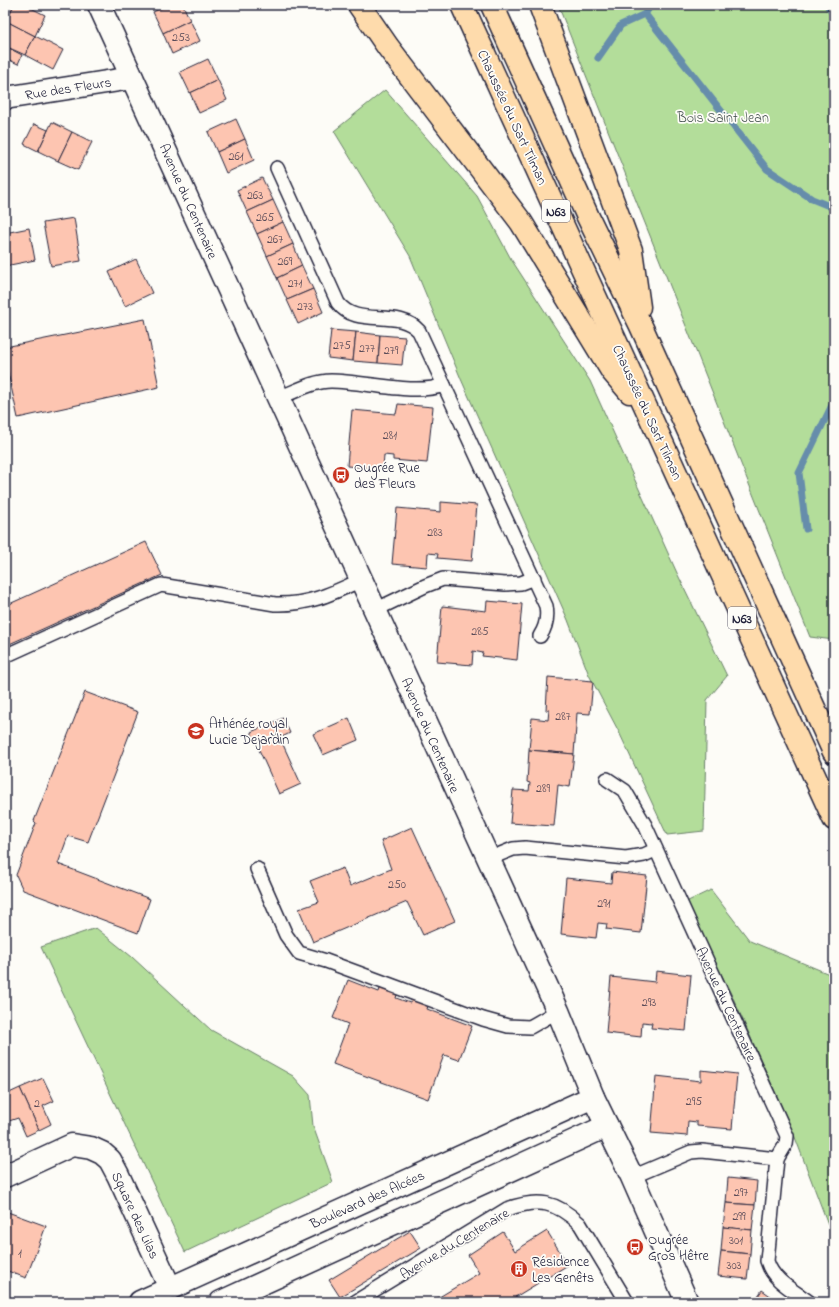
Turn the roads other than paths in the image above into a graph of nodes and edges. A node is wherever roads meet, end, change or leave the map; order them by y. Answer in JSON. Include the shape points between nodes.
{"nodes":[{"id":1,"x":99,"y":5,"type":"edge"},
{"id":2,"x":359,"y":5,"type":"edge"},
{"id":3,"x":462,"y":5,"type":"edge"},
{"id":4,"x":492,"y":5,"type":"edge"},
{"id":5,"x":540,"y":5,"type":"edge"},
{"id":6,"x":132,"y":78,"type":"junction"},
{"id":7,"x":5,"y":98,"type":"edge"},
{"id":8,"x":277,"y":168,"type":"dead end"},
{"id":9,"x":641,"y":326,"type":"junction"},
{"id":10,"x":444,"y":385,"type":"junction"},
{"id":11,"x":278,"y":398,"type":"junction"},
{"id":12,"x":650,"y":418,"type":"junction"},
{"id":13,"x":534,"y":578,"type":"junction"},
{"id":14,"x":361,"y":580,"type":"junction"},
{"id":15,"x":375,"y":610,"type":"junction"},
{"id":16,"x":540,"y":636,"type":"dead end"},
{"id":17,"x":5,"y":656,"type":"edge"},
{"id":18,"x":834,"y":752,"type":"edge"},
{"id":19,"x":607,"y":779,"type":"dead end"},
{"id":20,"x":834,"y":819,"type":"edge"},
{"id":21,"x":655,"y":850,"type":"junction"},
{"id":22,"x":488,"y":859,"type":"junction"},
{"id":23,"x":257,"y":869,"type":"dead end"},
{"id":24,"x":558,"y":1011,"type":"junction"},
{"id":25,"x":593,"y":1097,"type":"junction"},
{"id":26,"x":607,"y":1126,"type":"junction"},
{"id":27,"x":777,"y":1159,"type":"junction"},
{"id":28,"x":5,"y":1176,"type":"edge"},
{"id":29,"x":632,"y":1177,"type":"junction"},
{"id":30,"x":170,"y":1288,"type":"junction"},
{"id":31,"x":140,"y":1302,"type":"edge"},
{"id":32,"x":221,"y":1302,"type":"edge"},
{"id":33,"x":355,"y":1302,"type":"edge"},
{"id":34,"x":627,"y":1302,"type":"edge"},
{"id":35,"x":687,"y":1302,"type":"edge"},
{"id":36,"x":809,"y":1302,"type":"edge"}],
"edges":[{"from":1,"to":6,"type":"street","name":"Avenue du Centenaire"},
{"from":2,"to":12,"type":"highway","via":[[521,222],[612,371]]},
{"from":3,"to":12,"type":"highway","name":"Chaussée du Sart Tilman","number":"N63"},
{"from":4,"to":9,"type":"highway","name":"Chaussée du Sart Tilman","number":"N63","via":[[588,217]]},
{"from":5,"to":9,"type":"highway","via":[[631,250]]},
{"from":6,"to":7,"type":"street","name":"Rue des Fleurs"},
{"from":6,"to":11,"type":"street","name":"Avenue du Centenaire"},
{"from":8,"to":10,"type":"lane","via":[[342,309],[356,316],[402,320],[412,324],[419,331]]},
{"from":9,"to":18,"type":"highway","name":"Chaussée du Sart Tilman","number":"N63"},
{"from":10,"to":11,"type":"lane","via":[[418,388],[323,382]]},
{"from":10,"to":13,"type":"lane"},
{"from":11,"to":14,"type":"street","name":"Avenue du Centenaire"},
{"from":12,"to":20,"type":"highway","name":"Chaussée du Sart Tilman","number":"N63"},
{"from":13,"to":15,"type":"lane","via":[[521,583],[505,584],[443,580]]},
{"from":13,"to":16,"type":"lane","via":[[547,610],[545,629]]},
{"from":14,"to":15,"type":"street","name":"Avenue du Centenaire"},
{"from":14,"to":17,"type":"lane","via":[[319,599],[288,604],[161,585]]},
{"from":15,"to":22,"type":"street","name":"Avenue du Centenaire"},
{"from":19,"to":21,"type":"lane","name":"Avenue du Centenaire","via":[[625,791],[636,807]]},
{"from":21,"to":22,"type":"lane","via":[[626,858],[525,848],[513,849]]},
{"from":21,"to":27,"type":"lane","name":"Avenue du Centenaire","via":[[787,1136],[786,1144]]},
{"from":22,"to":24,"type":"street","name":"Avenue du Centenaire"},
{"from":23,"to":24,"type":"lane","via":[[286,935],[299,954],[326,961],[508,1026],[530,1027]]},
{"from":24,"to":25,"type":"street","name":"Avenue du Centenaire"},
{"from":25,"to":26,"type":"street","name":"Avenue du Centenaire"},
{"from":25,"to":30,"type":"street","name":"Boulevard des Alcées"},
{"from":26,"to":29,"type":"street","name":"Avenue du Centenaire"},
{"from":26,"to":32,"type":"street"},
{"from":27,"to":29,"type":"lane","via":[[702,1150],[691,1152]]},
{"from":27,"to":36,"type":"lane","name":"Avenue du Centenaire","via":[[767,1260],[776,1278]]},
{"from":28,"to":30,"type":"street","name":"Square des Lilas","via":[[72,1145],[91,1148],[102,1154],[110,1160],[118,1174]]},
{"from":29,"to":35,"type":"street","name":"Avenue du Centenaire"},
{"from":30,"to":31,"type":"street","name":"Boulevard des Alcées"},
{"from":33,"to":34,"type":"lane","name":"Avenue du Centenaire","via":[[507,1209],[531,1202],[560,1208],[580,1224]]}]}
